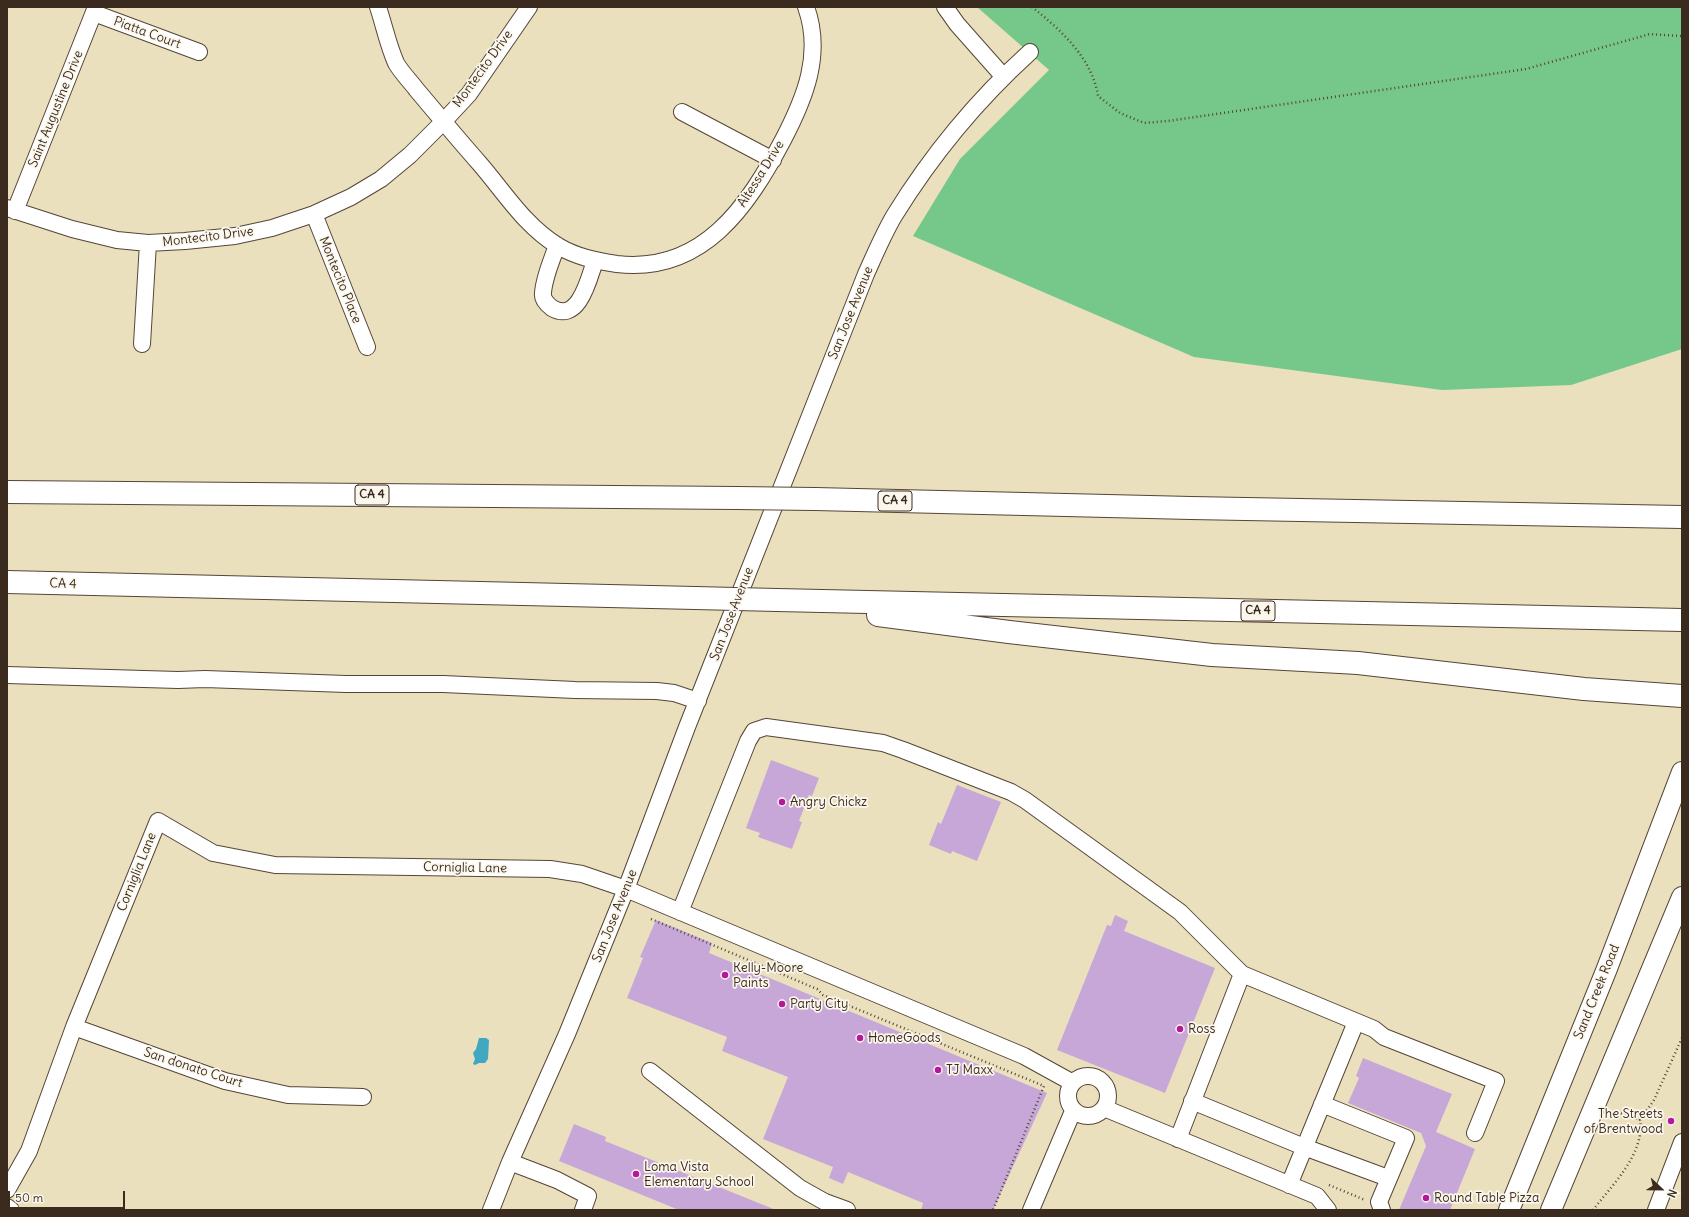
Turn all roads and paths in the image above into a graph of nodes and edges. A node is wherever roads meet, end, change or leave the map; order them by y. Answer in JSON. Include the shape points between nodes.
{"nodes":[{"id":1,"x":378,"y":7,"type":"edge"},
{"id":2,"x":529,"y":7,"type":"edge"},
{"id":3,"x":806,"y":7,"type":"edge"},
{"id":4,"x":945,"y":7,"type":"edge"},
{"id":5,"x":1032,"y":7,"type":"edge"},
{"id":6,"x":95,"y":10,"type":"edge"},
{"id":7,"x":1682,"y":36,"type":"edge"},
{"id":8,"x":200,"y":52,"type":"dead end"},
{"id":9,"x":1030,"y":52,"type":"dead end"},
{"id":10,"x":1003,"y":76,"type":"junction"},
{"id":11,"x":682,"y":112,"type":"dead end"},
{"id":12,"x":443,"y":122,"type":"junction"},
{"id":13,"x":773,"y":160,"type":"junction"},
{"id":14,"x":11,"y":209,"type":"edge"},
{"id":15,"x":314,"y":214,"type":"junction"},
{"id":16,"x":148,"y":243,"type":"junction"},
{"id":17,"x":557,"y":245,"type":"junction"},
{"id":18,"x":595,"y":261,"type":"junction"},
{"id":19,"x":142,"y":344,"type":"dead end"},
{"id":20,"x":367,"y":347,"type":"dead end"},
{"id":21,"x":7,"y":492,"type":"edge"},
{"id":22,"x":1682,"y":518,"type":"edge"},
{"id":23,"x":7,"y":582,"type":"edge"},
{"id":24,"x":835,"y":603,"type":"junction"},
{"id":25,"x":1682,"y":620,"type":"edge"},
{"id":26,"x":7,"y":675,"type":"edge"},
{"id":27,"x":1682,"y":696,"type":"edge"},
{"id":28,"x":698,"y":701,"type":"junction"},
{"id":29,"x":1682,"y":772,"type":"edge"},
{"id":30,"x":626,"y":889,"type":"junction"},
{"id":31,"x":1682,"y":897,"type":"edge"},
{"id":32,"x":680,"y":912,"type":"junction"},
{"id":33,"x":651,"y":919,"type":"dead end"},
{"id":34,"x":1242,"y":974,"type":"junction"},
{"id":35,"x":1356,"y":1022,"type":"junction"},
{"id":36,"x":74,"y":1027,"type":"junction"},
{"id":37,"x":1682,"y":1038,"type":"edge"},
{"id":38,"x":650,"y":1070,"type":"dead end"},
{"id":39,"x":1073,"y":1083,"type":"junction"},
{"id":40,"x":363,"y":1097,"type":"dead end"},
{"id":41,"x":1192,"y":1102,"type":"junction"},
{"id":42,"x":1322,"y":1104,"type":"junction"},
{"id":43,"x":1104,"y":1108,"type":"junction"},
{"id":44,"x":1073,"y":1110,"type":"junction"},
{"id":45,"x":1617,"y":1112,"type":"dead end"},
{"id":46,"x":1640,"y":1120,"type":"junction"},
{"id":47,"x":1475,"y":1133,"type":"dead end"},
{"id":48,"x":1178,"y":1138,"type":"junction"},
{"id":49,"x":1682,"y":1142,"type":"edge"},
{"id":50,"x":1304,"y":1147,"type":"junction"},
{"id":51,"x":510,"y":1162,"type":"junction"},
{"id":52,"x":1388,"y":1178,"type":"junction"},
{"id":53,"x":1289,"y":1185,"type":"junction"},
{"id":54,"x":7,"y":1190,"type":"edge"},
{"id":55,"x":7,"y":1207,"type":"edge"},
{"id":56,"x":11,"y":1210,"type":"edge"},
{"id":57,"x":491,"y":1210,"type":"edge"},
{"id":58,"x":583,"y":1210,"type":"edge"},
{"id":59,"x":847,"y":1210,"type":"edge"},
{"id":60,"x":993,"y":1210,"type":"edge"},
{"id":61,"x":1031,"y":1210,"type":"edge"},
{"id":62,"x":1328,"y":1210,"type":"edge"},
{"id":63,"x":1382,"y":1210,"type":"edge"},
{"id":64,"x":1509,"y":1210,"type":"edge"},
{"id":65,"x":1551,"y":1210,"type":"edge"},
{"id":66,"x":1593,"y":1210,"type":"edge"},
{"id":67,"x":1656,"y":1210,"type":"edge"}],
"edges":[{"from":1,"to":12,"type":"street","name":"Altessa Drive","via":[[397,64]]},
{"from":2,"to":12,"type":"street","name":"Montecito Drive","via":[[469,94]]},
{"from":3,"to":13,"type":"street","name":"Altessa Drive","via":[[813,41],[810,73],[800,108]]},
{"from":4,"to":10,"type":"street"},
{"from":5,"to":7,"type":"path","via":[[1066,36],[1078,52],[1096,84],[1098,96],[1120,113],[1144,123],[1526,69],[1650,34]]},
{"from":6,"to":8,"type":"street","name":"Piatta Court"},
{"from":6,"to":14,"type":"street","name":"Saint Augustine Drive"},
{"from":9,"to":10,"type":"street","name":"San Jose Avenue"},
{"from":10,"to":28,"type":"street","name":"San Jose Avenue","via":[[944,145],[897,212],[881,242],[866,274]]},
{"from":11,"to":13,"type":"street"},
{"from":12,"to":15,"type":"street","name":"Montecito Drive","via":[[381,179],[351,197]]},
{"from":12,"to":17,"type":"street","name":"Altessa Drive","via":[[528,222]]},
{"from":13,"to":18,"type":"street","name":"Altessa Drive","via":[[747,201],[727,225],[705,242],[659,263],[634,266]]},
{"from":14,"to":16,"type":"street","name":"Montecito Drive","via":[[72,229],[117,240]]},
{"from":15,"to":16,"type":"street","name":"Montecito Drive","via":[[272,228],[235,236]]},
{"from":15,"to":20,"type":"street","name":"Montecito Place"},
{"from":16,"to":19,"type":"street"},
{"from":17,"to":18,"type":"street","name":"Altessa Drive","via":[[575,255]]},
{"from":17,"to":18,"type":"street","via":[[542,294],[554,309],[564,311],[574,308],[583,296]]},
{"from":21,"to":22,"type":"highway","number":"CA 4","bridge":true,"via":[[815,499]]},
{"from":23,"to":24,"type":"highway","name":"CA 4","number":"CA 4","bridge":true},
{"from":24,"to":25,"type":"highway","number":"CA 4"},
{"from":24,"to":27,"type":"highway","via":[[871,614],[1212,655],[1358,663],[1584,689]]},
{"from":26,"to":28,"type":"street","via":[[657,691],[674,693]]},
{"from":28,"to":30,"type":"street","name":"San Jose Avenue"},
{"from":29,"to":64,"type":"main road","name":"Sand Creek Road","via":[[1606,971]]},
{"from":30,"to":32,"type":"street"},
{"from":30,"to":36,"type":"street","name":"Corniglia Lane","via":[[582,874],[550,869],[275,865],[213,853],[158,821]]},
{"from":30,"to":51,"type":"street","name":"San Jose Avenue","via":[[567,1034]]},
{"from":31,"to":65,"type":"main road"},
{"from":32,"to":34,"type":"street","via":[[748,741],[754,730],[766,727],[883,743],[1011,792],[1180,912]]},
{"from":32,"to":39,"type":"street","via":[[1024,1056]]},
{"from":33,"to":60,"type":"path","via":[[817,988],[823,995],[1044,1086]]},
{"from":34,"to":35,"type":"street"},
{"from":34,"to":41,"type":"street"},
{"from":35,"to":42,"type":"street"},
{"from":35,"to":47,"type":"street","via":[[1374,1029],[1384,1037],[1496,1082]]},
{"from":36,"to":40,"type":"street","name":"San donato Court","via":[[225,1081],[288,1095]]},
{"from":36,"to":54,"type":"street","name":"Corniglia Lane","via":[[29,1151]]},
{"from":37,"to":46,"type":"path","via":[[1654,1100]]},
{"from":38,"to":59,"type":"street","via":[[800,1188],[825,1202]]},
{"from":39,"to":43,"type":"street","via":[[1084,1076],[1103,1083],[1108,1095]]},
{"from":39,"to":44,"type":"street","via":[[1069,1088],[1068,1100]]},
{"from":41,"to":48,"type":"street"},
{"from":41,"to":50,"type":"street"},
{"from":42,"to":50,"type":"street"},
{"from":42,"to":52,"type":"street","via":[[1406,1138]]},
{"from":43,"to":44,"type":"street","via":[[1089,1116]]},
{"from":43,"to":48,"type":"street"},
{"from":44,"to":61,"type":"street"},
{"from":45,"to":46,"type":"path"},
{"from":46,"to":66,"type":"path","via":[[1642,1131],[1636,1150]]},
{"from":48,"to":53,"type":"street"},
{"from":49,"to":67,"type":"street"},
{"from":50,"to":52,"type":"street"},
{"from":50,"to":53,"type":"street"},
{"from":51,"to":57,"type":"street","name":"San Jose Avenue"},
{"from":51,"to":58,"type":"street","via":[[557,1180],[588,1196]]},
{"from":52,"to":63,"type":"street","via":[[1379,1202]]},
{"from":53,"to":62,"type":"street","via":[[1317,1196]]},
{"from":55,"to":56,"type":"street"}]}
